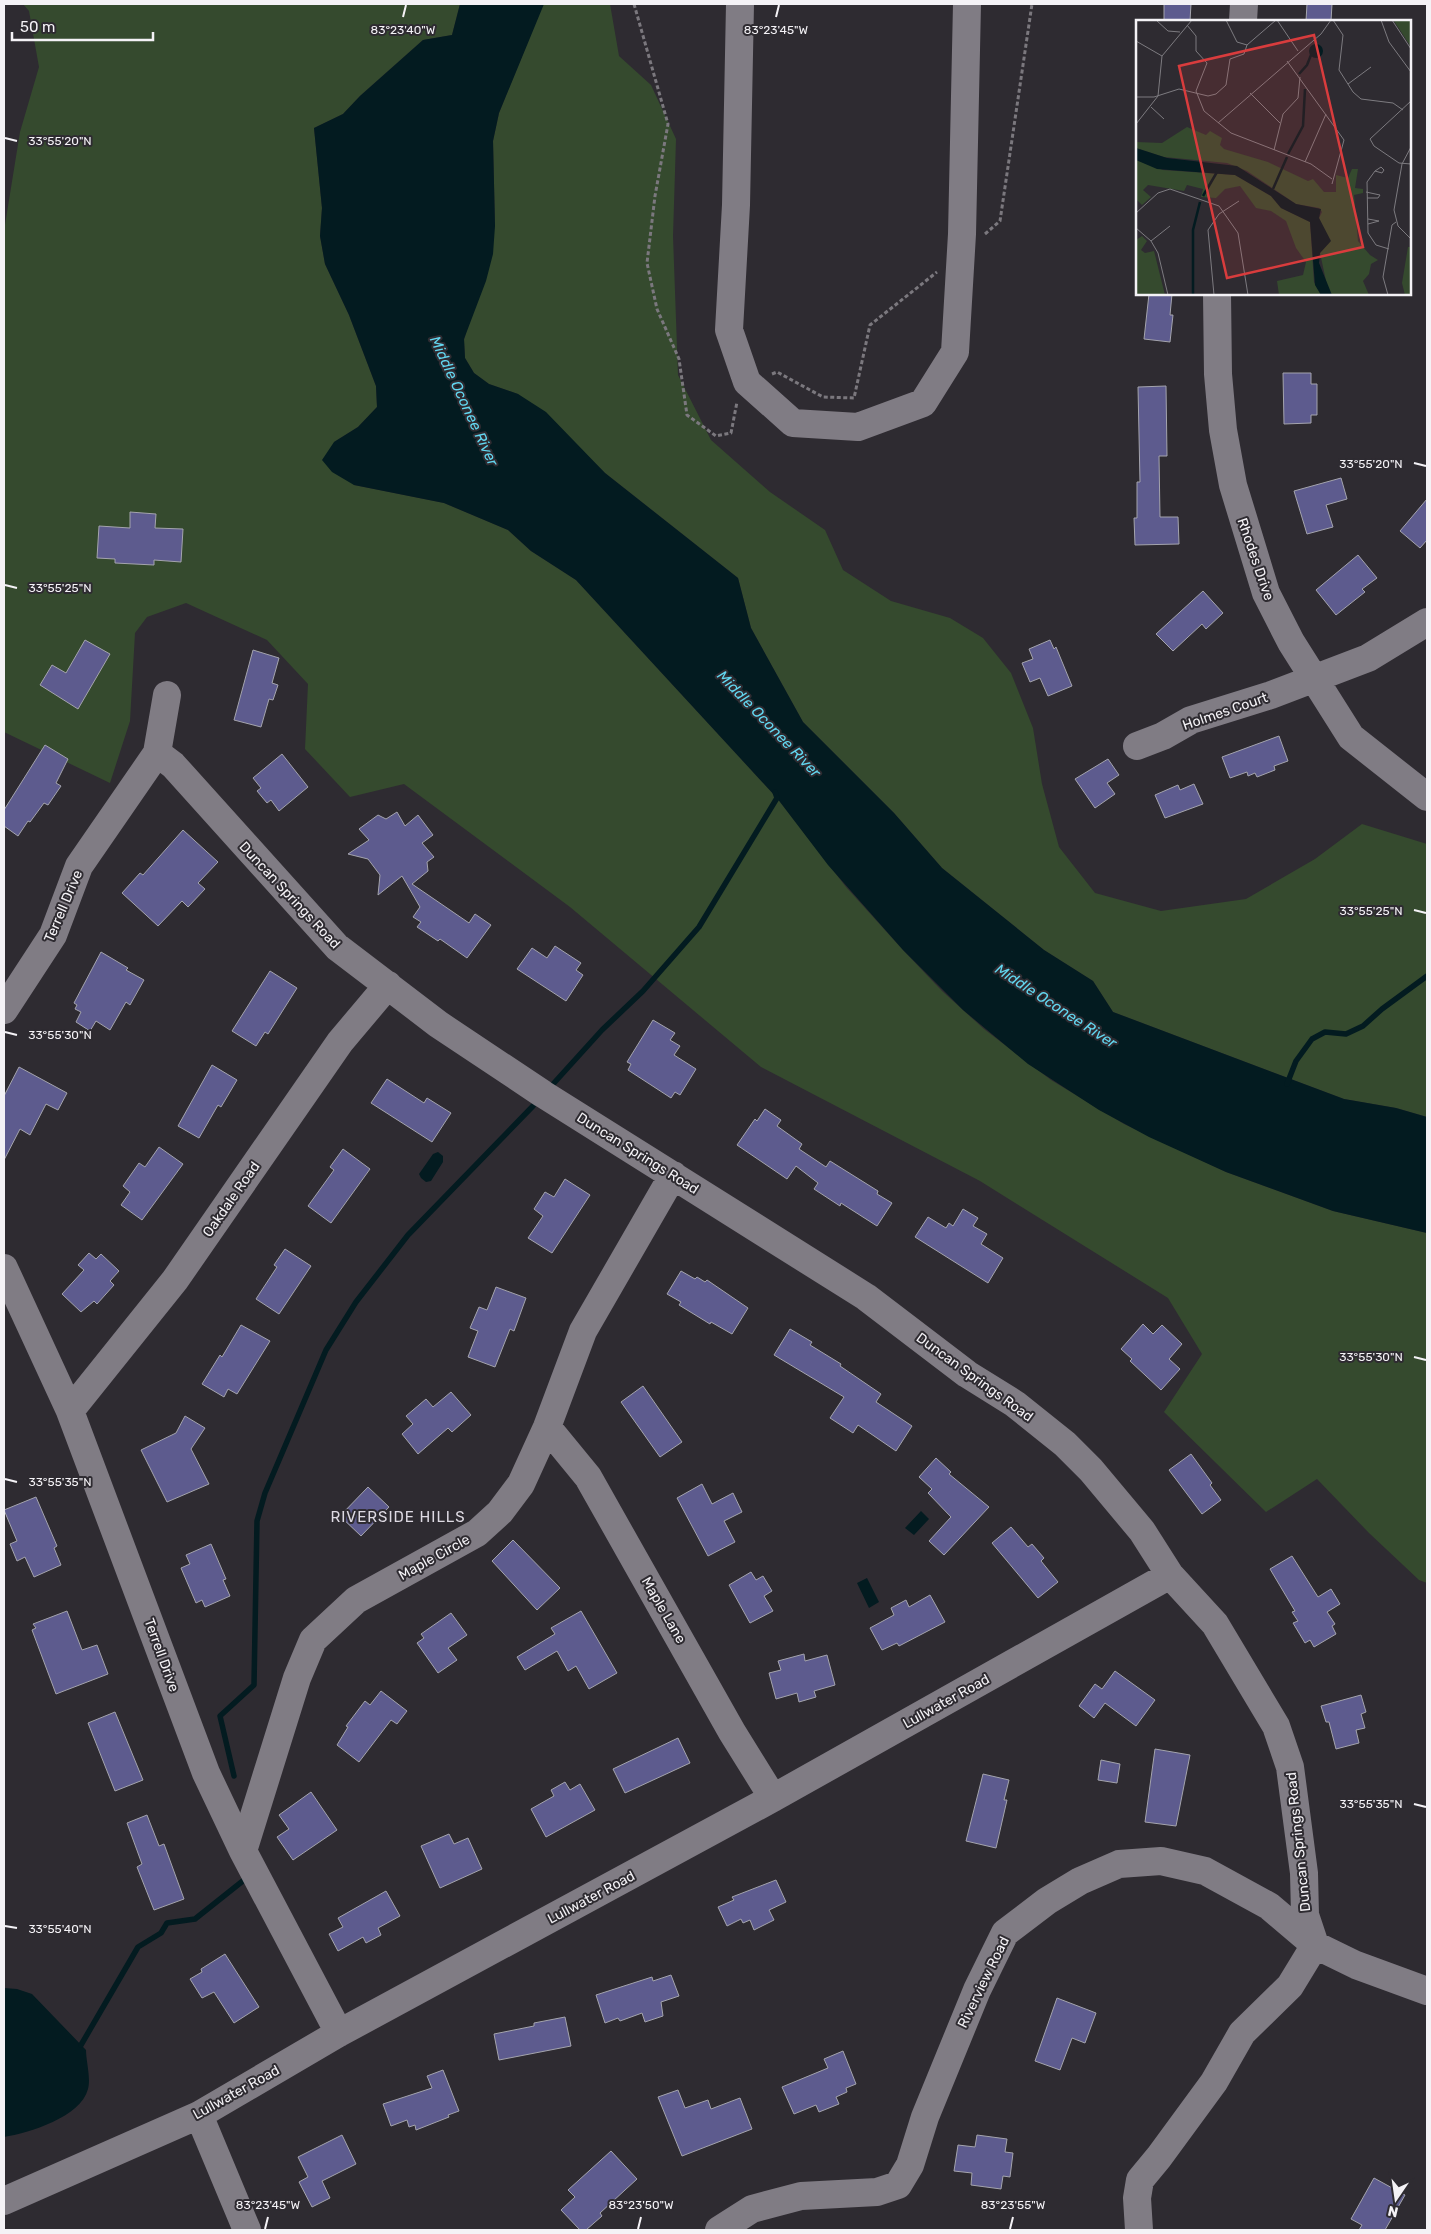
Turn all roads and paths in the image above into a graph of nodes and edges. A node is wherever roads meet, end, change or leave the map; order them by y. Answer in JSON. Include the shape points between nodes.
{"nodes":[{"id":1,"x":634,"y":4,"type":"edge"},
{"id":2,"x":740,"y":4,"type":"edge"},
{"id":3,"x":967,"y":4,"type":"edge"},
{"id":4,"x":1032,"y":4,"type":"edge"},
{"id":5,"x":1244,"y":4,"type":"edge"},
{"id":6,"x":1243,"y":20,"type":"edge"},
{"id":7,"x":961,"y":254,"type":"junction"},
{"id":8,"x":1217,"y":295,"type":"edge"},
{"id":9,"x":747,"y":382,"type":"junction"},
{"id":10,"x":1427,"y":622,"type":"edge"},
{"id":11,"x":1314,"y":678,"type":"junction"},
{"id":12,"x":167,"y":695,"type":"dead end"},
{"id":13,"x":1138,"y":746,"type":"dead end"},
{"id":14,"x":157,"y":753,"type":"junction"},
{"id":15,"x":1427,"y":797,"type":"edge"},
{"id":16,"x":388,"y":985,"type":"junction"},
{"id":17,"x":4,"y":1010,"type":"edge"},
{"id":18,"x":673,"y":1175,"type":"junction"},
{"id":19,"x":4,"y":1268,"type":"edge"},
{"id":20,"x":70,"y":1411,"type":"junction"},
{"id":21,"x":547,"y":1427,"type":"junction"},
{"id":22,"x":1170,"y":1575,"type":"junction"},
{"id":23,"x":773,"y":1798,"type":"junction"},
{"id":24,"x":243,"y":1851,"type":"junction"},
{"id":25,"x":1315,"y":1945,"type":"junction"},
{"id":26,"x":1427,"y":1991,"type":"edge"},
{"id":27,"x":339,"y":2033,"type":"junction"},
{"id":28,"x":199,"y":2115,"type":"junction"},
{"id":29,"x":4,"y":2201,"type":"edge"},
{"id":30,"x":247,"y":2230,"type":"edge"},
{"id":31,"x":719,"y":2230,"type":"edge"},
{"id":32,"x":1139,"y":2230,"type":"edge"}],
"edges":[{"from":1,"to":9,"type":"path","via":[[668,124],[647,263],[657,309],[679,359],[687,415],[716,436],[731,433],[739,393]]},
{"from":2,"to":9,"type":"street","via":[[736,205],[729,330]]},
{"from":3,"to":7,"type":"street"},
{"from":4,"to":7,"type":"path","via":[[1000,221]]},
{"from":5,"to":6,"type":"street"},
{"from":7,"to":9,"type":"path","via":[[870,324],[854,398],[824,397],[777,372]]},
{"from":7,"to":9,"type":"street","via":[[955,352],[923,403],[858,427],[793,423]]},
{"from":8,"to":11,"type":"street","name":"Rhodes Drive","via":[[1218,374],[1223,430],[1233,485],[1266,593]]},
{"from":10,"to":11,"type":"street","name":"Holmes Court","via":[[1368,658]]},
{"from":11,"to":13,"type":"street","name":"Holmes Court","via":[[1191,720]]},
{"from":11,"to":15,"type":"street","name":"Rhodes Drive","via":[[1351,737]]},
{"from":12,"to":14,"type":"street"},
{"from":14,"to":16,"type":"street","name":"Duncan Springs Road","via":[[337,947]]},
{"from":14,"to":17,"type":"street","name":"Terrell Drive","via":[[79,866],[52,935]]},
{"from":16,"to":18,"type":"street","name":"Duncan Springs Road","via":[[438,1024],[535,1089]]},
{"from":16,"to":20,"type":"street","name":"Oakdale Road","via":[[340,1042],[175,1280]]},
{"from":18,"to":21,"type":"street","name":"Maple Circle","via":[[583,1331]]},
{"from":18,"to":22,"type":"street","name":"Duncan Springs Road","via":[[866,1297],[1065,1444],[1142,1531]]},
{"from":19,"to":20,"type":"street","name":"Terrell Drive"},
{"from":20,"to":24,"type":"street","name":"Terrell Drive","via":[[206,1773]]},
{"from":21,"to":23,"type":"street","name":"Maple Lane","via":[[588,1477],[732,1732]]},
{"from":21,"to":24,"type":"street","name":"Maple Circle","via":[[521,1484],[500,1512],[476,1533],[356,1600],[313,1640],[294,1688]]},
{"from":22,"to":23,"type":"street","name":"Lullwater Road"},
{"from":22,"to":25,"type":"street","name":"Duncan Springs Road","via":[[1216,1624],[1276,1726],[1290,1767],[1304,1873],[1305,1915]]},
{"from":23,"to":27,"type":"street","name":"Lullwater Road"},
{"from":24,"to":27,"type":"street","name":"Terrell Drive"},
{"from":25,"to":26,"type":"street","name":"Riverview Road","via":[[1356,1966]]},
{"from":25,"to":31,"type":"street","name":"Riverview Road","via":[[1269,1906],[1205,1871],[1161,1861],[1119,1864],[1080,1881],[1005,1933],[977,1990],[924,2117],[910,2164],[898,2185],[877,2192],[801,2196],[752,2208]]},
{"from":25,"to":32,"type":"street","via":[[1290,1986],[1242,2033],[1214,2082],[1140,2180],[1137,2198]]},
{"from":27,"to":28,"type":"street","name":"Lullwater Road"},
{"from":28,"to":29,"type":"street","name":"Lullwater Road"},
{"from":28,"to":30,"type":"street"}]}
